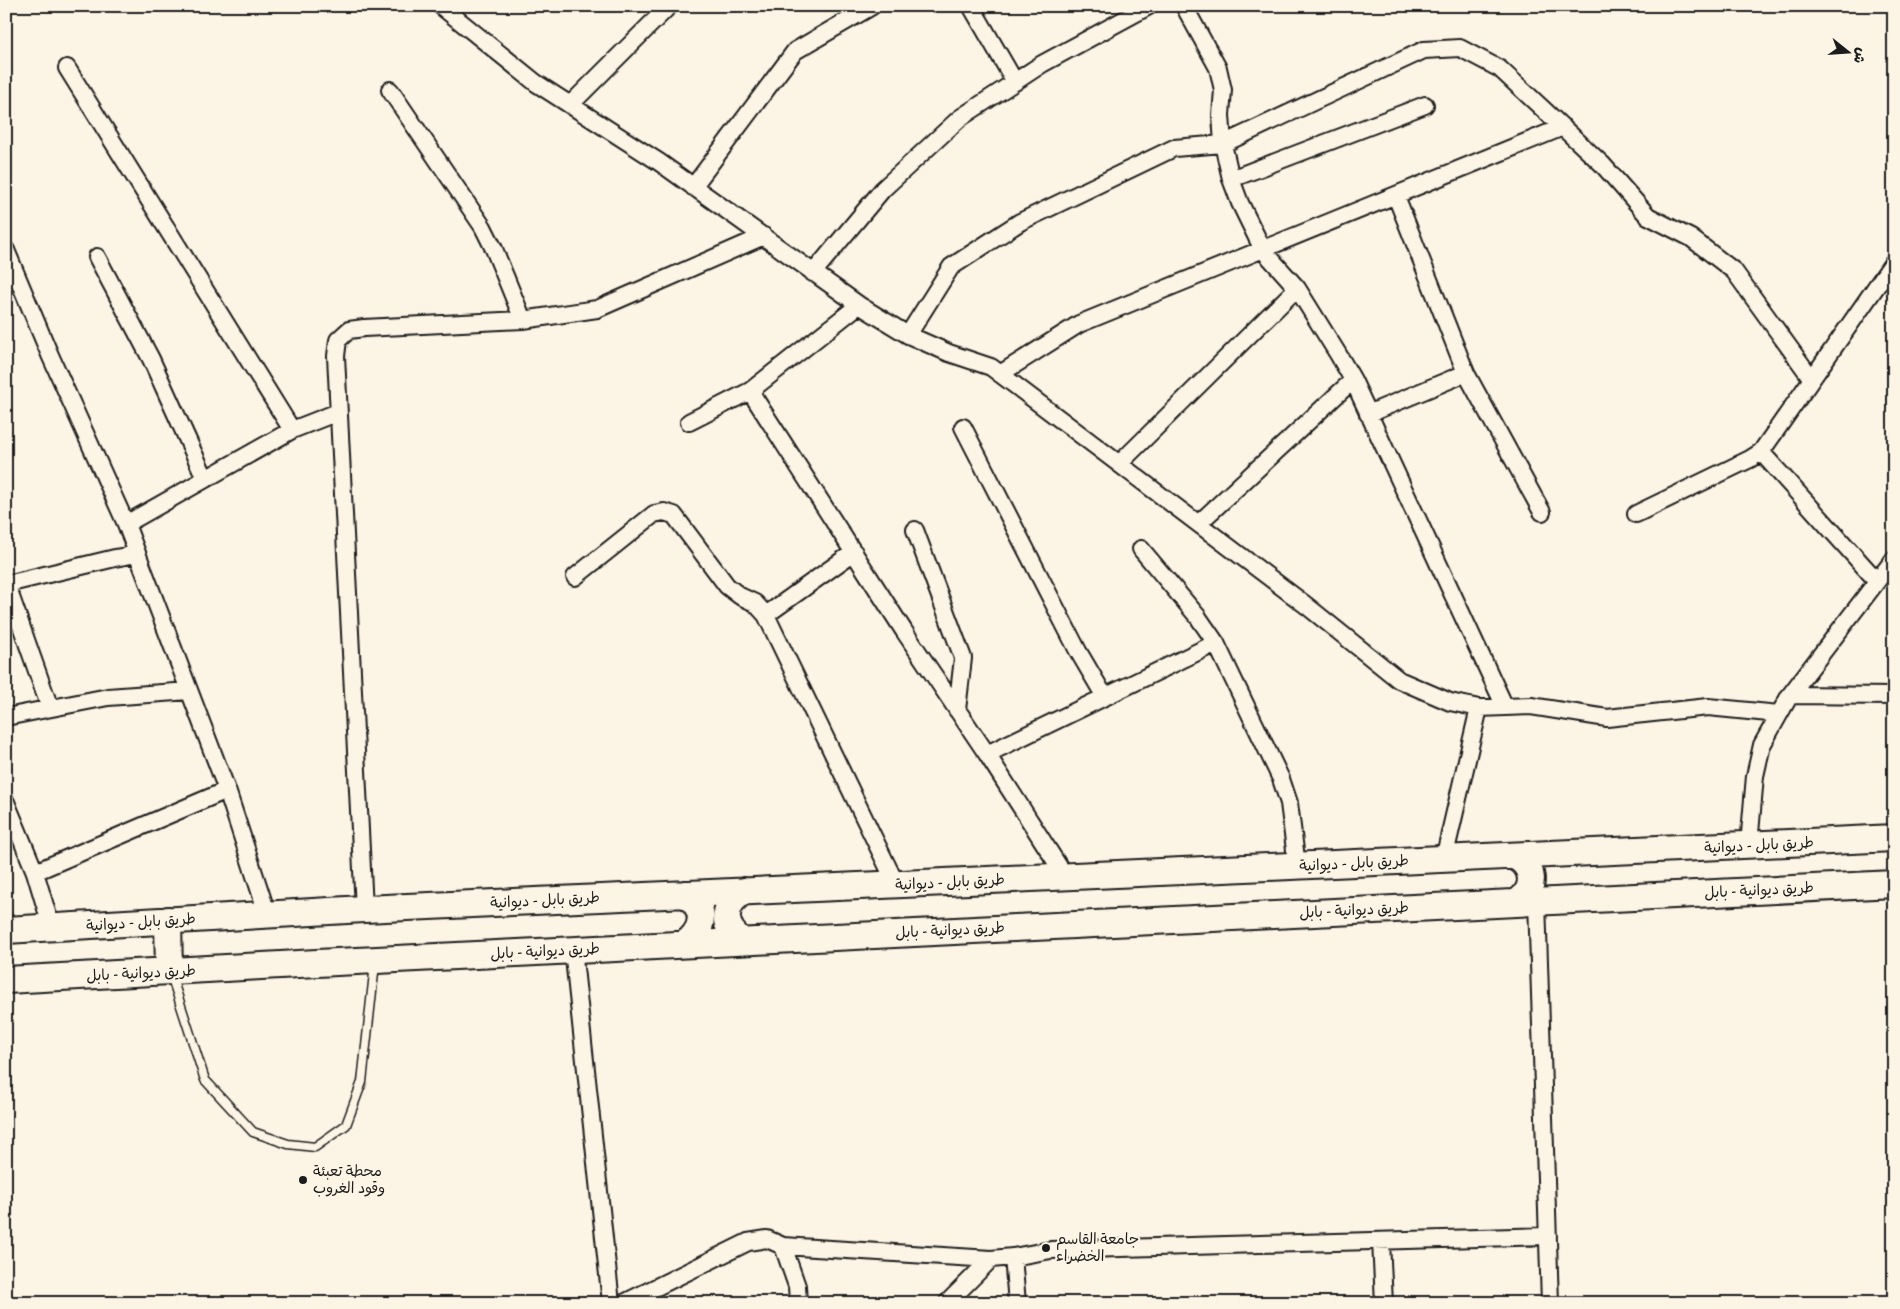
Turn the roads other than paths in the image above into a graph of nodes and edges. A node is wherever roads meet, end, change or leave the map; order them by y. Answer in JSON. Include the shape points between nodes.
{"nodes":[{"id":1,"x":441,"y":6,"type":"edge"},
{"id":2,"x":669,"y":6,"type":"edge"},
{"id":3,"x":872,"y":6,"type":"edge"},
{"id":4,"x":971,"y":6,"type":"edge"},
{"id":5,"x":1149,"y":6,"type":"edge"},
{"id":6,"x":1184,"y":6,"type":"edge"},
{"id":7,"x":67,"y":68,"type":"dead end"},
{"id":8,"x":1015,"y":82,"type":"junction"},
{"id":9,"x":390,"y":90,"type":"dead end"},
{"id":10,"x":570,"y":105,"type":"junction"},
{"id":11,"x":1424,"y":106,"type":"dead end"},
{"id":12,"x":1563,"y":127,"type":"junction"},
{"id":13,"x":1223,"y":144,"type":"junction"},
{"id":14,"x":1231,"y":179,"type":"junction"},
{"id":15,"x":693,"y":186,"type":"junction"},
{"id":16,"x":1396,"y":196,"type":"junction"},
{"id":17,"x":764,"y":236,"type":"junction"},
{"id":18,"x":6,"y":250,"type":"edge"},
{"id":19,"x":1263,"y":250,"type":"junction"},
{"id":20,"x":97,"y":258,"type":"dead end"},
{"id":21,"x":1894,"y":261,"type":"edge"},
{"id":22,"x":813,"y":273,"type":"junction"},
{"id":23,"x":1297,"y":288,"type":"junction"},
{"id":24,"x":859,"y":306,"type":"junction"},
{"id":25,"x":523,"y":320,"type":"junction"},
{"id":26,"x":908,"y":335,"type":"junction"},
{"id":27,"x":1466,"y":373,"type":"junction"},
{"id":28,"x":1000,"y":374,"type":"junction"},
{"id":29,"x":1812,"y":379,"type":"junction"},
{"id":30,"x":1353,"y":380,"type":"junction"},
{"id":31,"x":750,"y":390,"type":"junction"},
{"id":32,"x":338,"y":412,"type":"junction"},
{"id":33,"x":1368,"y":414,"type":"junction"},
{"id":34,"x":689,"y":422,"type":"dead end"},
{"id":35,"x":963,"y":427,"type":"dead end"},
{"id":36,"x":292,"y":430,"type":"junction"},
{"id":37,"x":1761,"y":452,"type":"junction"},
{"id":38,"x":1119,"y":464,"type":"junction"},
{"id":39,"x":205,"y":478,"type":"junction"},
{"id":40,"x":1542,"y":512,"type":"dead end"},
{"id":41,"x":1636,"y":514,"type":"dead end"},
{"id":42,"x":1199,"y":523,"type":"junction"},
{"id":43,"x":126,"y":524,"type":"junction"},
{"id":44,"x":915,"y":530,"type":"dead end"},
{"id":45,"x":1140,"y":549,"type":"dead end"},
{"id":46,"x":854,"y":552,"type":"junction"},
{"id":47,"x":137,"y":554,"type":"junction"},
{"id":48,"x":1894,"y":559,"type":"edge"},
{"id":49,"x":576,"y":577,"type":"dead end"},
{"id":50,"x":1877,"y":581,"type":"junction"},
{"id":51,"x":7,"y":583,"type":"edge"},
{"id":52,"x":766,"y":615,"type":"junction"},
{"id":53,"x":1216,"y":643,"type":"junction"},
{"id":54,"x":189,"y":691,"type":"junction"},
{"id":55,"x":1790,"y":695,"type":"junction"},
{"id":56,"x":1894,"y":696,"type":"edge"},
{"id":57,"x":1105,"y":697,"type":"junction"},
{"id":58,"x":1505,"y":707,"type":"junction"},
{"id":59,"x":50,"y":708,"type":"junction"},
{"id":60,"x":1479,"y":708,"type":"junction"},
{"id":61,"x":957,"y":710,"type":"junction"},
{"id":62,"x":1779,"y":714,"type":"junction"},
{"id":63,"x":6,"y":718,"type":"edge"},
{"id":64,"x":987,"y":754,"type":"junction"},
{"id":65,"x":226,"y":790,"type":"junction"},
{"id":66,"x":6,"y":802,"type":"edge"},
{"id":67,"x":1894,"y":838,"type":"edge"},
{"id":68,"x":1749,"y":845,"type":"junction"},
{"id":69,"x":1536,"y":855,"type":"junction"},
{"id":70,"x":1444,"y":859,"type":"junction"},
{"id":71,"x":1297,"y":866,"type":"junction"},
{"id":72,"x":35,"y":872,"type":"junction"},
{"id":73,"x":1065,"y":876,"type":"junction"},
{"id":74,"x":896,"y":884,"type":"junction"},
{"id":75,"x":1894,"y":884,"type":"edge"},
{"id":76,"x":744,"y":891,"type":"junction"},
{"id":77,"x":685,"y":894,"type":"junction"},
{"id":78,"x":1538,"y":901,"type":"junction"},
{"id":79,"x":364,"y":909,"type":"junction"},
{"id":80,"x":267,"y":913,"type":"junction"},
{"id":81,"x":168,"y":920,"type":"junction"},
{"id":82,"x":52,"y":928,"type":"junction"},
{"id":83,"x":6,"y":930,"type":"edge"},
{"id":84,"x":742,"y":941,"type":"junction"},
{"id":85,"x":685,"y":944,"type":"junction"},
{"id":86,"x":573,"y":949,"type":"junction"},
{"id":87,"x":375,"y":960,"type":"junction"},
{"id":88,"x":169,"y":971,"type":"junction"},
{"id":89,"x":6,"y":980,"type":"edge"},
{"id":90,"x":1548,"y":1236,"type":"junction"},
{"id":91,"x":1381,"y":1241,"type":"junction"},
{"id":92,"x":784,"y":1246,"type":"junction"},
{"id":93,"x":1013,"y":1257,"type":"junction"},
{"id":94,"x":991,"y":1258,"type":"junction"},
{"id":95,"x":611,"y":1303,"type":"edge"},
{"id":96,"x":624,"y":1303,"type":"edge"},
{"id":97,"x":798,"y":1303,"type":"edge"},
{"id":98,"x":947,"y":1303,"type":"edge"},
{"id":99,"x":1017,"y":1303,"type":"edge"},
{"id":100,"x":1384,"y":1303,"type":"edge"},
{"id":101,"x":1550,"y":1303,"type":"edge"}],
"edges":[{"from":1,"to":10,"type":"street","via":[[536,83]]},
{"from":2,"to":10,"type":"street"},
{"from":3,"to":15,"type":"street","via":[[795,51]]},
{"from":4,"to":8,"type":"street"},
{"from":5,"to":8,"type":"street"},
{"from":6,"to":13,"type":"street","via":[[1218,68],[1223,90]]},
{"from":7,"to":36,"type":"street"},
{"from":8,"to":22,"type":"street","via":[[960,118],[883,189]]},
{"from":9,"to":25,"type":"street","via":[[483,227]]},
{"from":10,"to":15,"type":"street"},
{"from":11,"to":14,"type":"street"},
{"from":12,"to":13,"type":"street","via":[[1500,69],[1460,48],[1424,50]]},
{"from":12,"to":16,"type":"street"},
{"from":12,"to":29,"type":"street","via":[[1602,164],[1648,216],[1691,238],[1734,271]]},
{"from":13,"to":14,"type":"street"},
{"from":13,"to":26,"type":"street","via":[[1174,148],[1020,222],[951,267]]},
{"from":14,"to":19,"type":"street"},
{"from":15,"to":17,"type":"street"},
{"from":16,"to":19,"type":"street"},
{"from":16,"to":27,"type":"street"},
{"from":17,"to":22,"type":"street"},
{"from":17,"to":25,"type":"street","via":[[596,309]]},
{"from":18,"to":43,"type":"street"},
{"from":19,"to":23,"type":"street"},
{"from":19,"to":28,"type":"street","via":[[1078,324]]},
{"from":20,"to":39,"type":"street","via":[[151,359]]},
{"from":21,"to":29,"type":"street"},
{"from":22,"to":24,"type":"street"},
{"from":23,"to":30,"type":"street"},
{"from":23,"to":38,"type":"street"},
{"from":24,"to":26,"type":"street"},
{"from":24,"to":31,"type":"street"},
{"from":25,"to":32,"type":"street","via":[[349,330],[338,340]]},
{"from":26,"to":28,"type":"street","via":[[990,367]]},
{"from":27,"to":33,"type":"street"},
{"from":27,"to":40,"type":"street"},
{"from":28,"to":38,"type":"street"},
{"from":29,"to":37,"type":"street"},
{"from":30,"to":33,"type":"street"},
{"from":30,"to":42,"type":"street"},
{"from":31,"to":34,"type":"street"},
{"from":31,"to":46,"type":"street"},
{"from":32,"to":36,"type":"street"},
{"from":32,"to":79,"type":"street"},
{"from":33,"to":58,"type":"street"},
{"from":35,"to":57,"type":"street"},
{"from":36,"to":39,"type":"street"},
{"from":37,"to":41,"type":"street"},
{"from":37,"to":50,"type":"street"},
{"from":38,"to":42,"type":"street"},
{"from":39,"to":43,"type":"street"},
{"from":42,"to":60,"type":"street","via":[[1399,680],[1450,702]]},
{"from":43,"to":47,"type":"street"},
{"from":44,"to":61,"type":"street","via":[[963,658]]},
{"from":45,"to":53,"type":"street"},
{"from":46,"to":52,"type":"street"},
{"from":46,"to":61,"type":"street"},
{"from":47,"to":51,"type":"street"},
{"from":47,"to":54,"type":"street"},
{"from":48,"to":50,"type":"street"},
{"from":49,"to":52,"type":"street","via":[[654,514],[664,512],[674,515],[727,586],[755,603]]},
{"from":50,"to":55,"type":"street"},
{"from":51,"to":59,"type":"street"},
{"from":52,"to":74,"type":"street"},
{"from":53,"to":57,"type":"street"},
{"from":53,"to":71,"type":"street","via":[[1281,779],[1289,802]]},
{"from":54,"to":59,"type":"street","via":[[108,697]]},
{"from":54,"to":65,"type":"street"},
{"from":55,"to":56,"type":"street"},
{"from":55,"to":62,"type":"street"},
{"from":57,"to":64,"type":"street"},
{"from":58,"to":60,"type":"street"},
{"from":58,"to":62,"type":"street","via":[[1531,706],[1607,718],[1708,707]]},
{"from":59,"to":63,"type":"street"},
{"from":60,"to":70,"type":"street"},
{"from":61,"to":64,"type":"street"},
{"from":62,"to":68,"type":"street","via":[[1762,745],[1754,776]]},
{"from":64,"to":73,"type":"street"},
{"from":65,"to":72,"type":"street"},
{"from":65,"to":80,"type":"street"},
{"from":66,"to":72,"type":"street"},
{"from":67,"to":68,"type":"highway","name":"طريق بابل - ديوانية"},
{"from":68,"to":69,"type":"highway","name":"طريق بابل - ديوانية"},
{"from":69,"to":70,"type":"highway","name":"طريق بابل - ديوانية"},
{"from":69,"to":78,"type":"highway","via":[[1526,864],[1532,877],[1529,891]]},
{"from":69,"to":78,"type":"highway","via":[[1548,866],[1549,889]]},
{"from":70,"to":71,"type":"highway","name":"طريق بابل - ديوانية"},
{"from":71,"to":73,"type":"highway","name":"طريق بابل - ديوانية"},
{"from":72,"to":82,"type":"street"},
{"from":73,"to":74,"type":"highway","name":"طريق بابل - ديوانية"},
{"from":74,"to":76,"type":"highway","name":"طريق بابل - ديوانية"},
{"from":75,"to":78,"type":"highway","name":"طريق ديوانية - بابل"},
{"from":76,"to":77,"type":"highway","name":"طريق بابل - ديوانية"},
{"from":76,"to":84,"type":"highway","via":[[729,905],[726,915],[728,926]]},
{"from":77,"to":79,"type":"highway","name":"طريق بابل - ديوانية"},
{"from":77,"to":85,"type":"highway","via":[[699,907],[701,918],[699,928]]},
{"from":78,"to":84,"type":"highway","name":"طريق ديوانية - بابل"},
{"from":78,"to":90,"type":"street"},
{"from":79,"to":80,"type":"highway","name":"طريق بابل - ديوانية"},
{"from":80,"to":81,"type":"highway","name":"طريق بابل - ديوانية"},
{"from":81,"to":82,"type":"highway","name":"طريق بابل - ديوانية"},
{"from":81,"to":88,"type":"highway"},
{"from":82,"to":83,"type":"highway","name":"طريق بابل - ديوانية"},
{"from":84,"to":85,"type":"highway","name":"طريق ديوانية - بابل"},
{"from":85,"to":86,"type":"highway","name":"طريق ديوانية - بابل"},
{"from":86,"to":87,"type":"highway","name":"طريق ديوانية - بابل"},
{"from":86,"to":95,"type":"street"},
{"from":87,"to":88,"type":"highway","name":"طريق ديوانية - بابل"},
{"from":87,"to":88,"type":"lane","via":[[362,1082],[346,1125],[315,1147],[288,1144],[253,1132],[205,1080]]},
{"from":88,"to":89,"type":"highway","name":"طريق ديوانية - بابل"},
{"from":90,"to":91,"type":"street"},
{"from":90,"to":101,"type":"street"},
{"from":91,"to":93,"type":"street","via":[[1051,1250]]},
{"from":91,"to":100,"type":"street"},
{"from":92,"to":94,"type":"street"},
{"from":92,"to":96,"type":"street","via":[[767,1239],[748,1242]]},
{"from":92,"to":97,"type":"street","via":[[797,1286]]},
{"from":93,"to":94,"type":"street"},
{"from":93,"to":99,"type":"street"},
{"from":94,"to":98,"type":"street"}]}
